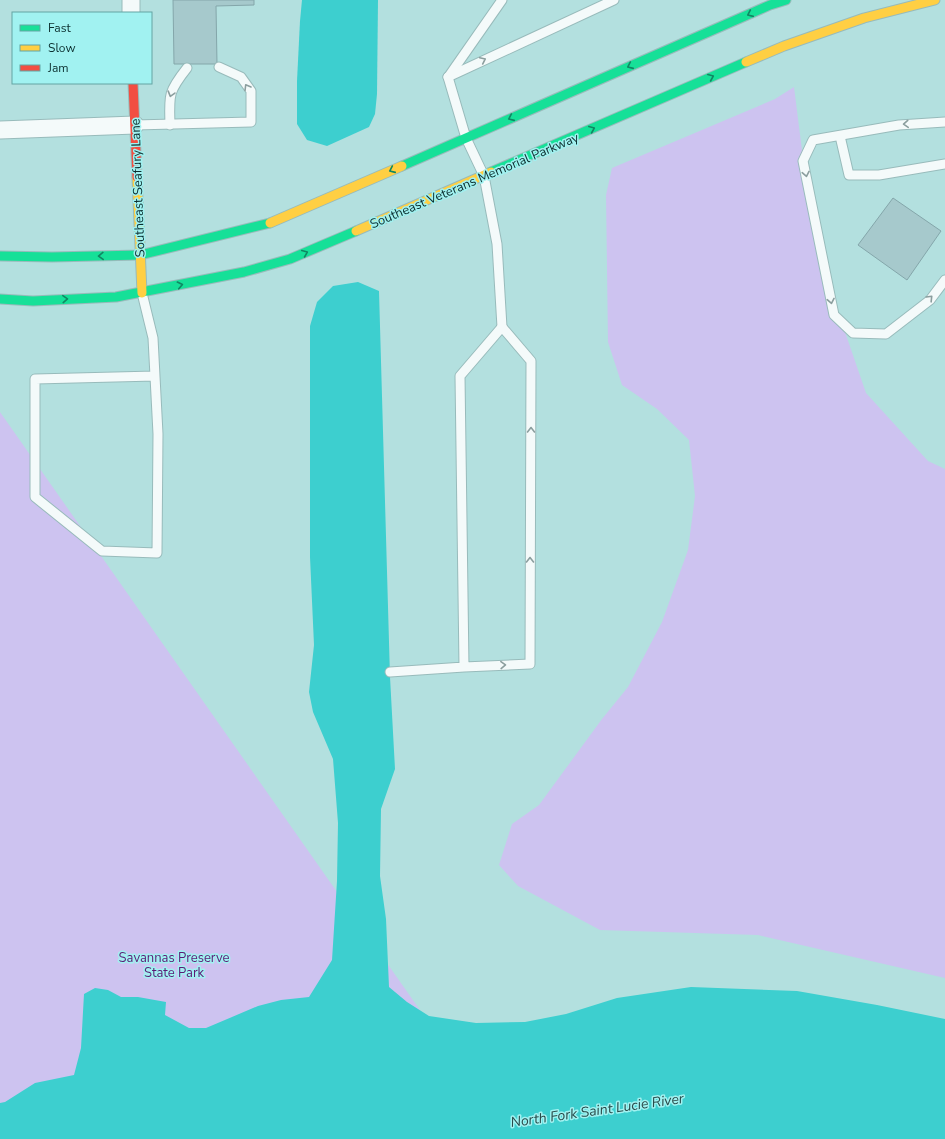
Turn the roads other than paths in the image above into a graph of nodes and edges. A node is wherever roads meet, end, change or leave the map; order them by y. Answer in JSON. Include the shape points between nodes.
{"nodes":[{"id":1,"x":131,"y":0,"type":"edge"},
{"id":2,"x":502,"y":0,"type":"edge"},
{"id":3,"x":614,"y":0,"type":"edge"},
{"id":4,"x":786,"y":0,"type":"edge"},
{"id":5,"x":935,"y":0,"type":"edge"},
{"id":6,"x":131,"y":12,"type":"edge"},
{"id":7,"x":219,"y":67,"type":"dead end"},
{"id":8,"x":187,"y":68,"type":"dead end"},
{"id":9,"x":448,"y":77,"type":"junction"},
{"id":10,"x":133,"y":84,"type":"edge"},
{"id":11,"x":945,"y":122,"type":"edge"},
{"id":12,"x":170,"y":124,"type":"junction"},
{"id":13,"x":134,"y":126,"type":"junction"},
{"id":14,"x":0,"y":130,"type":"edge"},
{"id":15,"x":840,"y":136,"type":"junction"},
{"id":16,"x":466,"y":138,"type":"junction"},
{"id":17,"x":945,"y":164,"type":"edge"},
{"id":18,"x":484,"y":176,"type":"junction"},
{"id":19,"x":140,"y":254,"type":"junction"},
{"id":20,"x":0,"y":256,"type":"edge"},
{"id":21,"x":945,"y":280,"type":"edge"},
{"id":22,"x":142,"y":293,"type":"junction"},
{"id":23,"x":0,"y":299,"type":"edge"},
{"id":24,"x":502,"y":328,"type":"junction"},
{"id":25,"x":155,"y":376,"type":"junction"},
{"id":26,"x":464,"y":667,"type":"junction"},
{"id":27,"x":390,"y":672,"type":"dead end"}],
"edges":[{"from":1,"to":6,"type":"street"},
{"from":2,"to":9,"type":"lane"},
{"from":9,"to":3,"type":"lane","one_way":true},
{"from":4,"to":16,"type":"main road","one_way":true},
{"from":18,"to":5,"type":"main road","name":"Southeast Veterans Memorial Parkway","one_way":true,"via":[[784,46],[864,18]]},
{"from":12,"to":7,"type":"lane","one_way":true,"via":[[251,122],[251,90],[241,77]]},
{"from":8,"to":12,"type":"lane","one_way":true,"via":[[171,90]]},
{"from":9,"to":16,"type":"lane"},
{"from":10,"to":13,"type":"main road","name":"Southeast Seafury Lane"},
{"from":11,"to":15,"type":"lane","one_way":true,"via":[[899,125]]},
{"from":12,"to":13,"type":"lane"},
{"from":13,"to":14,"type":"street"},
{"from":13,"to":19,"type":"main road","name":"Southeast Seafury Lane"},
{"from":15,"to":17,"type":"lane","via":[[849,174],[879,175]]},
{"from":15,"to":21,"type":"lane","one_way":true,"via":[[813,140],[803,161],[834,315],[854,333],[886,334],[930,300]]},
{"from":16,"to":18,"type":"lane"},
{"from":16,"to":19,"type":"main road","one_way":true,"via":[[266,225]]},
{"from":22,"to":18,"type":"main road","name":"Southeast Veterans Memorial Parkway","one_way":true,"via":[[244,272],[290,259]]},
{"from":18,"to":24,"type":"lane","via":[[497,244]]},
{"from":19,"to":20,"type":"main road","one_way":true},
{"from":19,"to":22,"type":"main road","name":"Southeast Seafury Lane"},
{"from":23,"to":22,"type":"main road","name":"Southeast Veterans Memorial Parkway","one_way":true,"via":[[40,301]]},
{"from":22,"to":25,"type":"lane","via":[[152,338]]},
{"from":24,"to":26,"type":"lane","via":[[460,376]]},
{"from":26,"to":24,"type":"lane","one_way":true,"via":[[530,664],[531,361]]},
{"from":25,"to":25,"type":"lane","via":[[158,434],[157,552],[102,551],[35,497],[35,379]]},
{"from":26,"to":27,"type":"lane"}]}
